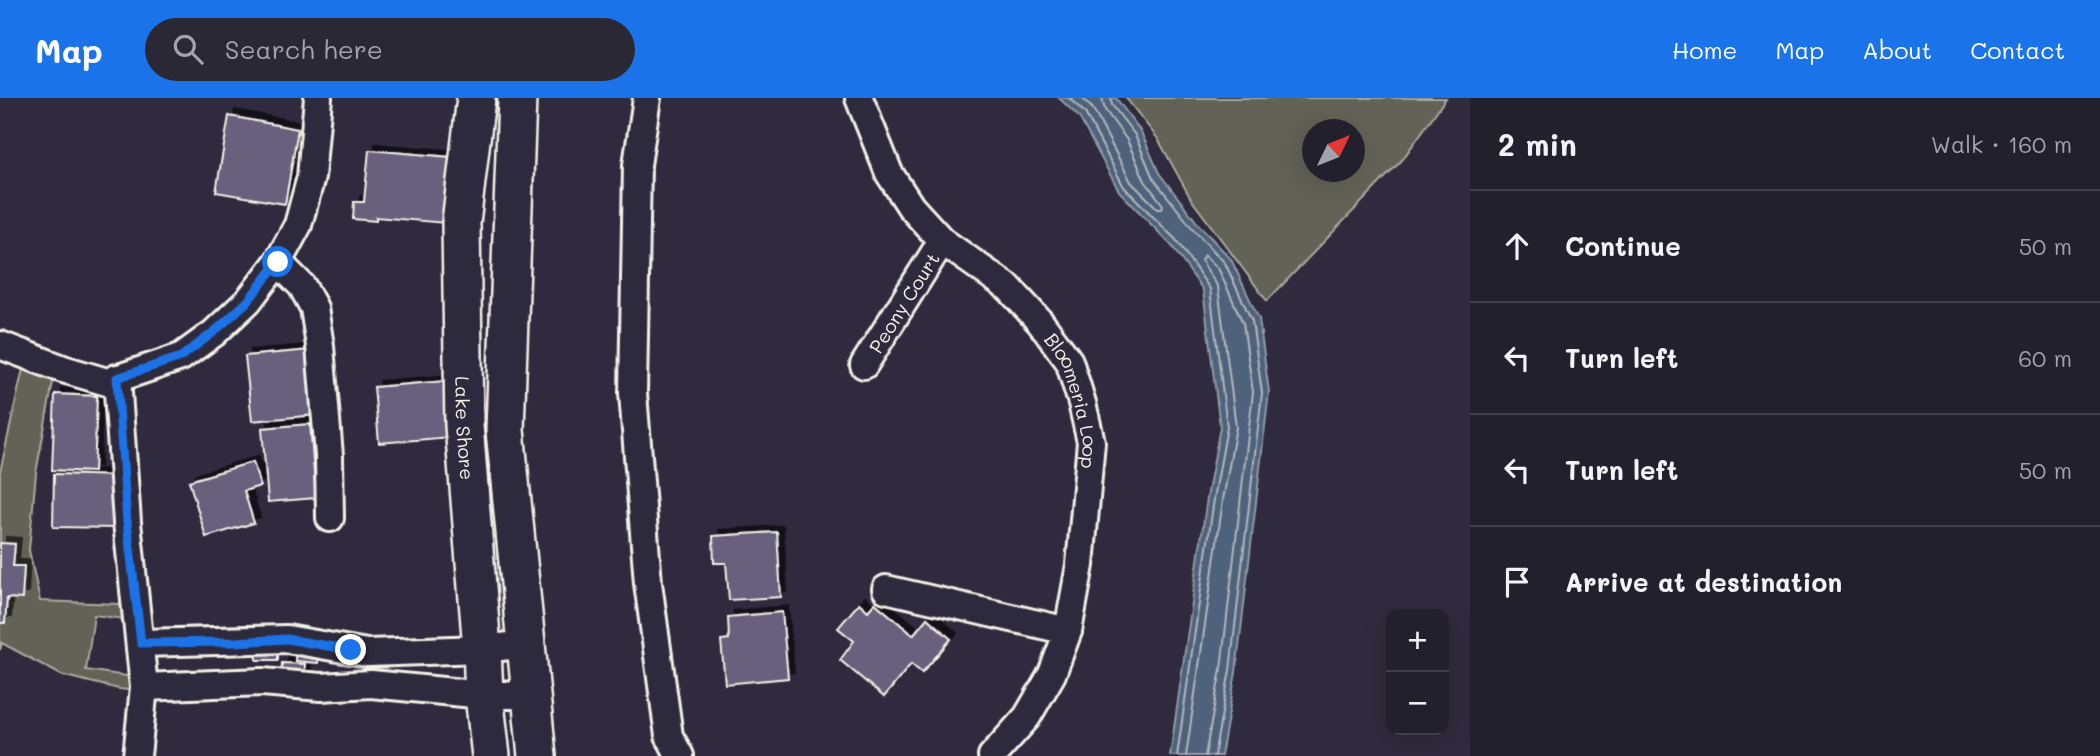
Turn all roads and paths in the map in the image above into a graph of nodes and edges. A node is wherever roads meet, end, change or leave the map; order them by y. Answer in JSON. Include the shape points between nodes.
{"nodes":[{"id":1,"x":318,"y":98,"type":"edge"},
{"id":2,"x":476,"y":98,"type":"edge"},
{"id":3,"x":517,"y":98,"type":"edge"},
{"id":4,"x":647,"y":98,"type":"edge"},
{"id":5,"x":859,"y":98,"type":"edge"},
{"id":6,"x":942,"y":241,"type":"junction"},
{"id":7,"x":278,"y":262,"type":"junction"},
{"id":8,"x":0,"y":345,"type":"edge"},
{"id":9,"x":864,"y":365,"type":"dead end"},
{"id":10,"x":117,"y":378,"type":"junction"},
{"id":11,"x":330,"y":518,"type":"dead end"},
{"id":12,"x":886,"y":589,"type":"dead end"},
{"id":13,"x":1068,"y":631,"type":"junction"},
{"id":14,"x":141,"y":643,"type":"junction"},
{"id":15,"x":528,"y":644,"type":"junction"},
{"id":16,"x":482,"y":649,"type":"junction"},
{"id":17,"x":367,"y":653,"type":"junction"},
{"id":18,"x":365,"y":686,"type":"junction"},
{"id":19,"x":144,"y":687,"type":"junction"},
{"id":20,"x":484,"y":695,"type":"junction"},
{"id":21,"x":530,"y":695,"type":"junction"},
{"id":22,"x":137,"y":756,"type":"edge"},
{"id":23,"x":491,"y":756,"type":"edge"},
{"id":24,"x":537,"y":756,"type":"edge"},
{"id":25,"x":680,"y":756,"type":"edge"},
{"id":26,"x":992,"y":756,"type":"edge"}],
"edges":[{"from":1,"to":7,"type":"street","via":[[311,177],[298,225]]},
{"from":2,"to":16,"type":"street","name":"Lake Shore","via":[[461,223],[464,425]]},
{"from":3,"to":15,"type":"street","name":"Lake Shore","via":[[505,430]]},
{"from":4,"to":25,"type":"street","via":[[637,165],[634,393],[648,583],[668,736]]},
{"from":5,"to":6,"type":"street","name":"Bloomeria Loop","via":[[898,191]]},
{"from":6,"to":9,"type":"street","name":"Peony Court"},
{"from":6,"to":13,"type":"street","name":"Bloomeria Loop","via":[[1009,288],[1069,362],[1091,442],[1080,565]]},
{"from":7,"to":10,"type":"street","via":[[248,301],[181,357]]},
{"from":7,"to":11,"type":"street","via":[[302,286],[314,308],[329,456]]},
{"from":8,"to":10,"type":"street","via":[[90,378],[107,382]]},
{"from":10,"to":14,"type":"street"},
{"from":12,"to":13,"type":"street"},
{"from":13,"to":26,"type":"street","name":"Bloomeria Loop","via":[[1052,674],[1027,717]]},
{"from":14,"to":17,"type":"street","via":[[287,639]]},
{"from":14,"to":19,"type":"street"},
{"from":15,"to":16,"type":"street"},
{"from":15,"to":21,"type":"street","name":"Lake Shore"},
{"from":16,"to":17,"type":"street"},
{"from":16,"to":20,"type":"street","name":"Lake Shore"},
{"from":17,"to":18,"type":"street"},
{"from":18,"to":19,"type":"street","via":[[261,682]]},
{"from":18,"to":20,"type":"street"},
{"from":19,"to":22,"type":"street"},
{"from":20,"to":21,"type":"street"},
{"from":20,"to":23,"type":"street","name":"Lake Shore"},
{"from":21,"to":24,"type":"street","name":"Lake Shore"}]}
